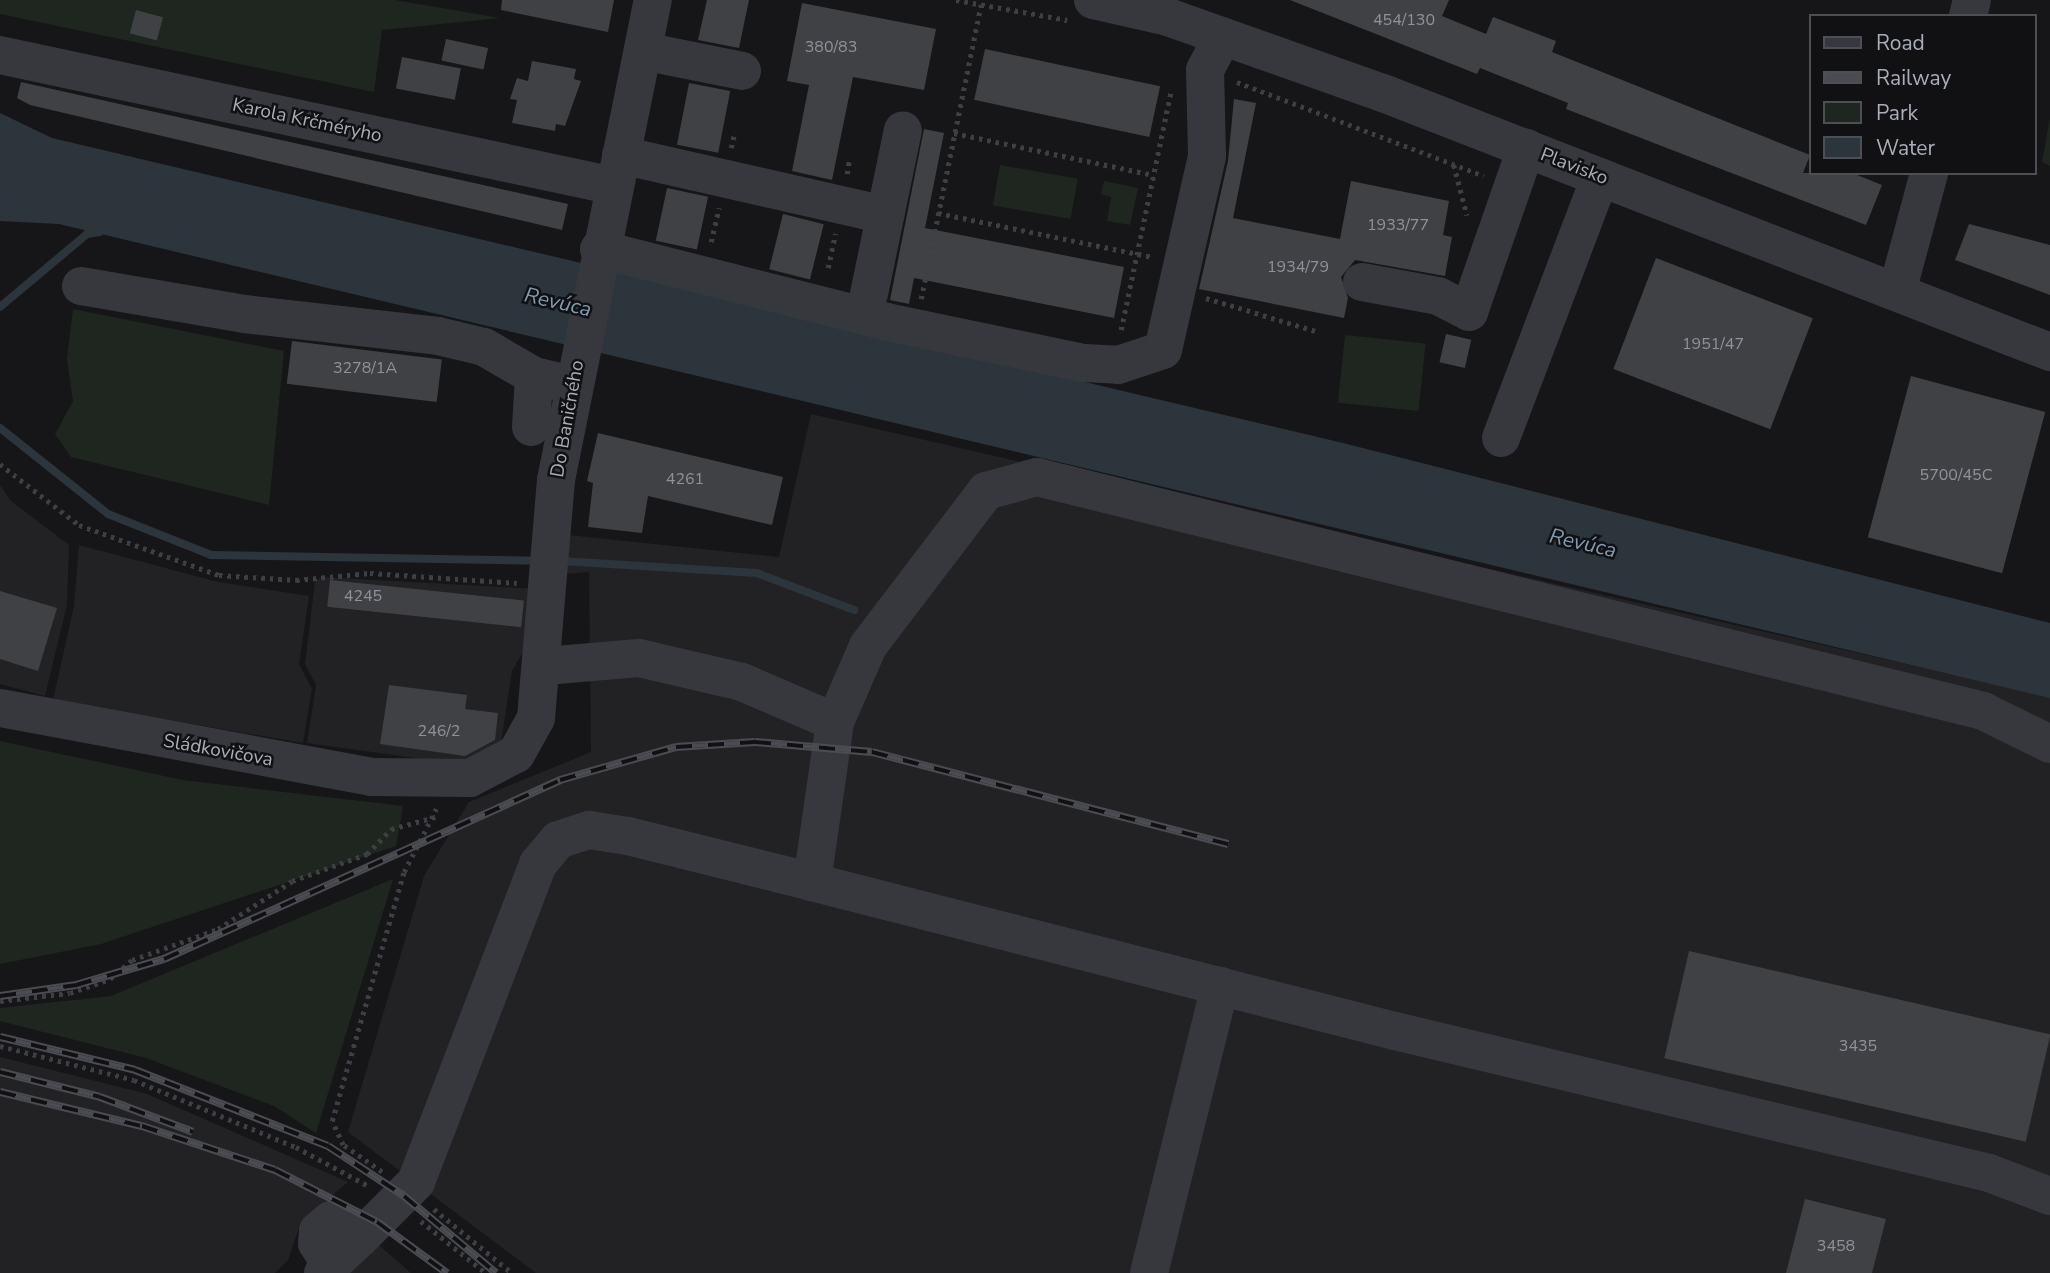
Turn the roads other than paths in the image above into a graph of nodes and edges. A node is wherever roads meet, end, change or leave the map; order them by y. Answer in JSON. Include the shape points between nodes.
{"nodes":[{"id":1,"x":653,"y":0,"type":"edge"},
{"id":2,"x":1093,"y":0,"type":"edge"},
{"id":3,"x":1170,"y":8,"type":"edge"},
{"id":4,"x":1223,"y":36,"type":"junction"},
{"id":5,"x":643,"y":51,"type":"junction"},
{"id":6,"x":0,"y":55,"type":"edge"},
{"id":7,"x":742,"y":71,"type":"dead end"},
{"id":8,"x":903,"y":130,"type":"dead end"},
{"id":9,"x":1526,"y":148,"type":"junction"},
{"id":10,"x":617,"y":170,"type":"junction"},
{"id":11,"x":1927,"y":175,"type":"edge"},
{"id":12,"x":1600,"y":177,"type":"junction"},
{"id":13,"x":884,"y":215,"type":"junction"},
{"id":14,"x":598,"y":254,"type":"junction"},
{"id":15,"x":1362,"y":282,"type":"dead end"},
{"id":16,"x":81,"y":286,"type":"dead end"},
{"id":17,"x":1897,"y":292,"type":"junction"},
{"id":18,"x":869,"y":294,"type":"dead end"},
{"id":19,"x":2050,"y":352,"type":"edge"},
{"id":20,"x":575,"y":372,"type":"junction"},
{"id":21,"x":534,"y":376,"type":"junction"},
{"id":22,"x":531,"y":427,"type":"dead end"},
{"id":23,"x":1501,"y":438,"type":"dead end"},
{"id":24,"x":545,"y":666,"type":"junction"},
{"id":25,"x":0,"y":708,"type":"edge"},
{"id":26,"x":835,"y":722,"type":"junction"},
{"id":27,"x":2050,"y":744,"type":"edge"},
{"id":28,"x":436,"y":799,"type":"joint"},
{"id":29,"x":812,"y":882,"type":"junction"},
{"id":30,"x":1220,"y":986,"type":"junction"},
{"id":31,"x":2050,"y":1196,"type":"edge"},
{"id":32,"x":327,"y":1269,"type":"edge"},
{"id":33,"x":1149,"y":1273,"type":"edge"}],
"edges":[{"from":1,"to":5,"type":"street","name":"Do Baničného"},
{"from":2,"to":3,"type":"street","name":"Plavisko"},
{"from":3,"to":4,"type":"street","name":"Plavisko"},
{"from":4,"to":9,"type":"street","name":"Plavisko"},
{"from":4,"to":14,"type":"street","via":[[1205,70],[1207,156],[1163,350],[1111,364],[916,328]]},
{"from":5,"to":7,"type":"street"},
{"from":5,"to":10,"type":"street","name":"Do Baničného"},
{"from":6,"to":10,"type":"street","name":"Karola Krčméryho"},
{"from":8,"to":13,"type":"street"},
{"from":9,"to":12,"type":"street","name":"Plavisko"},
{"from":9,"to":15,"type":"street","via":[[1484,229],[1469,312],[1438,296]]},
{"from":10,"to":13,"type":"street","name":"Karola Krčméryho"},
{"from":10,"to":14,"type":"street","name":"Do Baničného"},
{"from":11,"to":17,"type":"street"},
{"from":12,"to":17,"type":"street","name":"Plavisko"},
{"from":12,"to":23,"type":"street"},
{"from":13,"to":18,"type":"street"},
{"from":14,"to":20,"type":"street","name":"Do Baničného"},
{"from":16,"to":21,"type":"street","via":[[245,314],[438,336],[507,356]]},
{"from":17,"to":19,"type":"street","name":"Plavisko"},
{"from":20,"to":21,"type":"street"},
{"from":20,"to":24,"type":"street","name":"Do Baničného","via":[[541,478],[550,532]]},
{"from":21,"to":22,"type":"street"},
{"from":24,"to":26,"type":"street","via":[[639,659],[743,682]]},
{"from":24,"to":28,"type":"street","name":"Do Baničného","via":[[536,718],[516,754]]},
{"from":25,"to":28,"type":"street","name":"Sládkovičova","via":[[371,777]]},
{"from":26,"to":27,"type":"street","via":[[868,646],[986,491],[1037,477],[1983,711]]},
{"from":26,"to":29,"type":"street"},
{"from":29,"to":30,"type":"street"},
{"from":29,"to":32,"type":"street","via":[[628,836],[589,830],[558,840],[538,864],[461,1078],[402,1197]]},
{"from":30,"to":31,"type":"street","via":[[1989,1173]]},
{"from":30,"to":33,"type":"street"}]}
